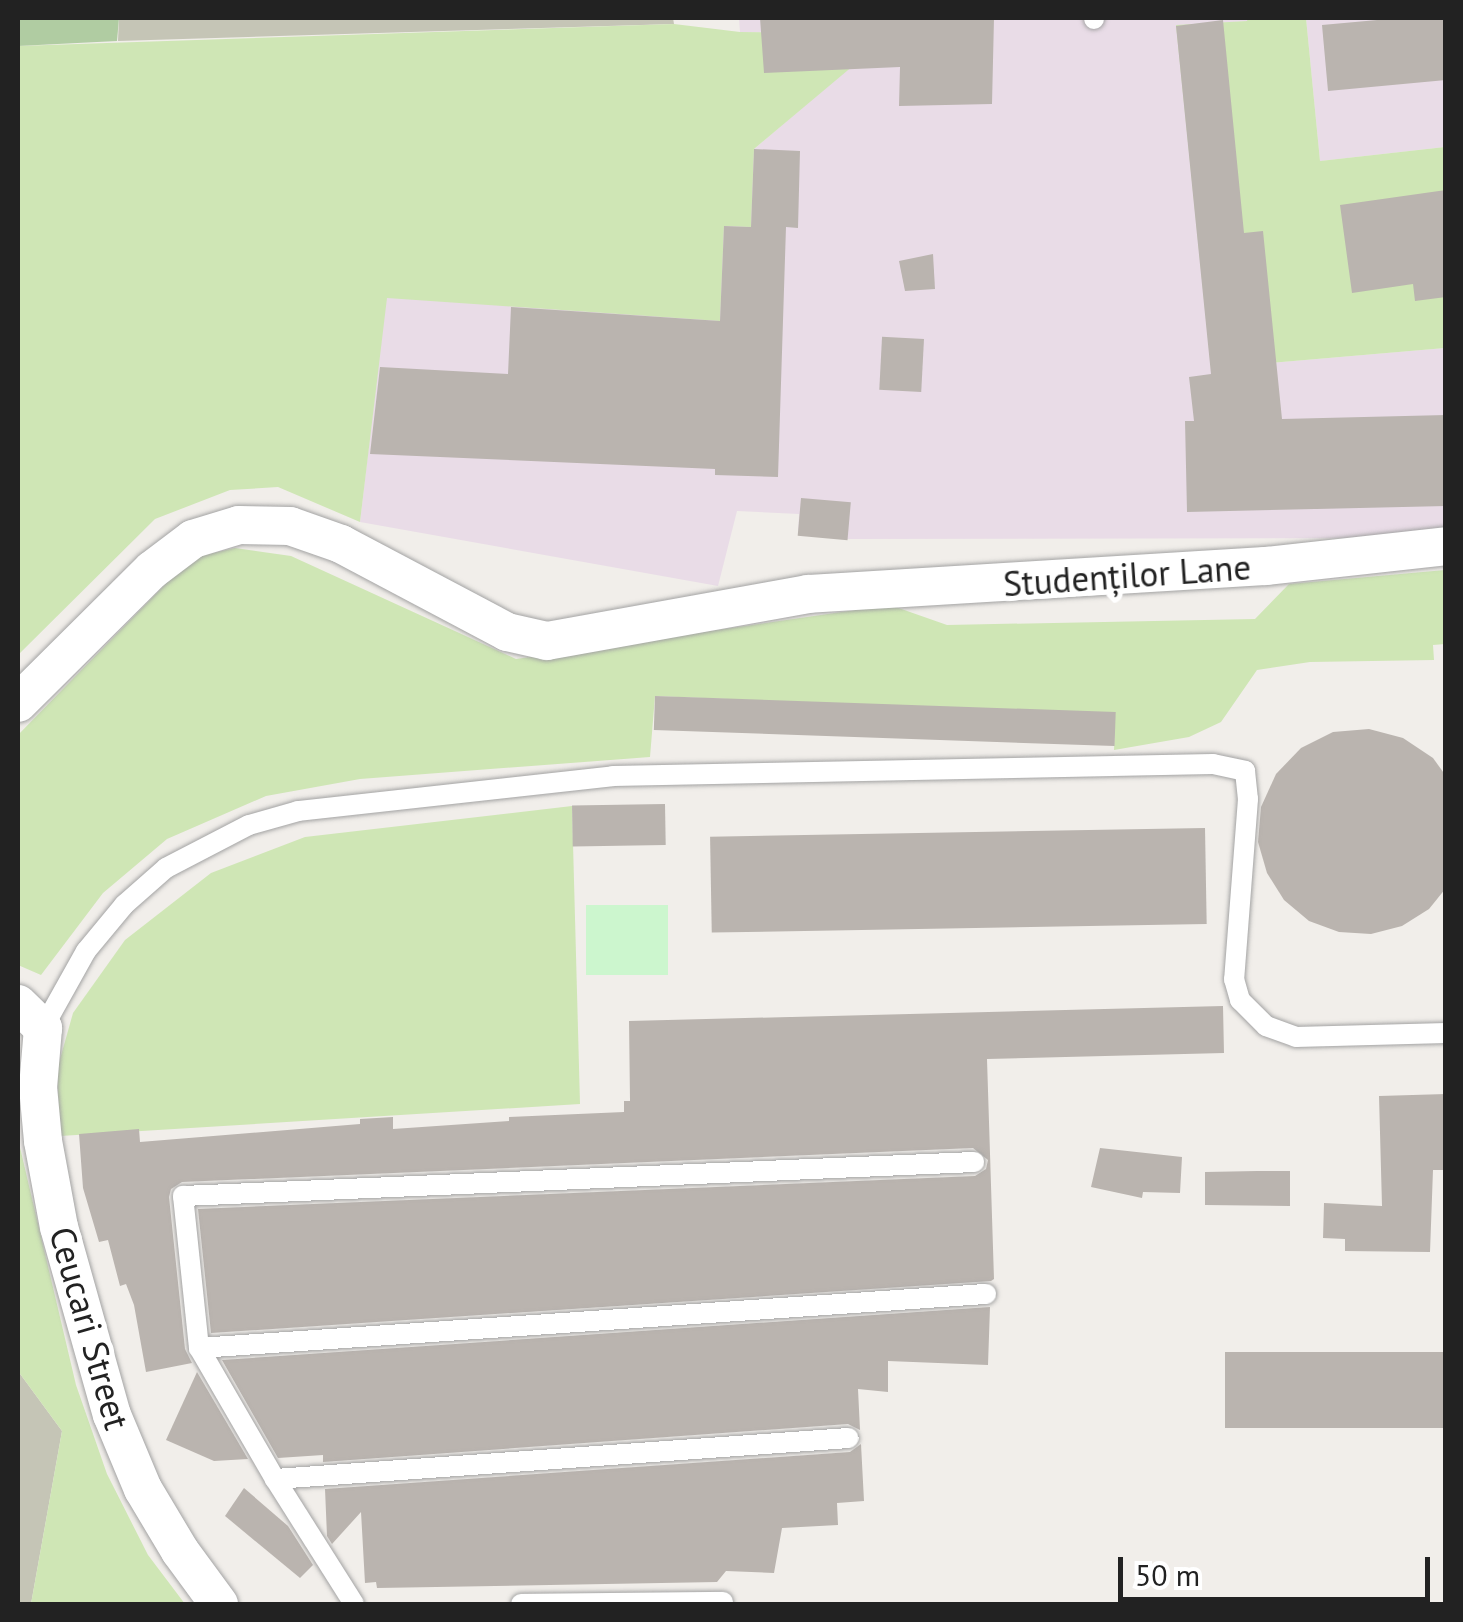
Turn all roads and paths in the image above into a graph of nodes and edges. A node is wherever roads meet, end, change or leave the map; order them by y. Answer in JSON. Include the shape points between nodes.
{"nodes":[{"id":1,"x":1446,"y":546,"type":"edge"},
{"id":2,"x":18,"y":704,"type":"edge"},
{"id":3,"x":30,"y":1016,"type":"edge"},
{"id":4,"x":1446,"y":1034,"type":"edge"},
{"id":5,"x":974,"y":1162,"type":"dead end"},
{"id":6,"x":986,"y":1294,"type":"dead end"},
{"id":7,"x":198,"y":1348,"type":"junction"},
{"id":8,"x":849,"y":1438,"type":"dead end"},
{"id":9,"x":275,"y":1479,"type":"junction"},
{"id":10,"x":723,"y":1602,"type":"dead end"},
{"id":11,"x":218,"y":1604,"type":"edge"},
{"id":12,"x":354,"y":1604,"type":"edge"},
{"id":13,"x":520,"y":1604,"type":"edge"}],
"edges":[{"from":1,"to":2,"type":"street","name":"Studenților Lane","via":[[1266,566],[808,594],[546,642],[507,632],[341,544],[290,526],[239,526],[194,539],[152,570]]},
{"from":3,"to":4,"type":"lane","via":[[124,906],[166,868],[249,825],[298,812],[613,776],[1213,764],[1245,771],[1234,980],[1240,1000],[1266,1026],[1296,1038]]},
{"from":3,"to":11,"type":"street","name":"Ceucari Street","via":[[59,1227],[112,1415],[143,1489]]},
{"from":5,"to":7,"type":"lane","via":[[183,1196]]},
{"from":6,"to":7,"type":"lane"},
{"from":7,"to":9,"type":"lane"},
{"from":8,"to":9,"type":"lane"},
{"from":9,"to":12,"type":"lane"},
{"from":10,"to":13,"type":"lane"}]}
